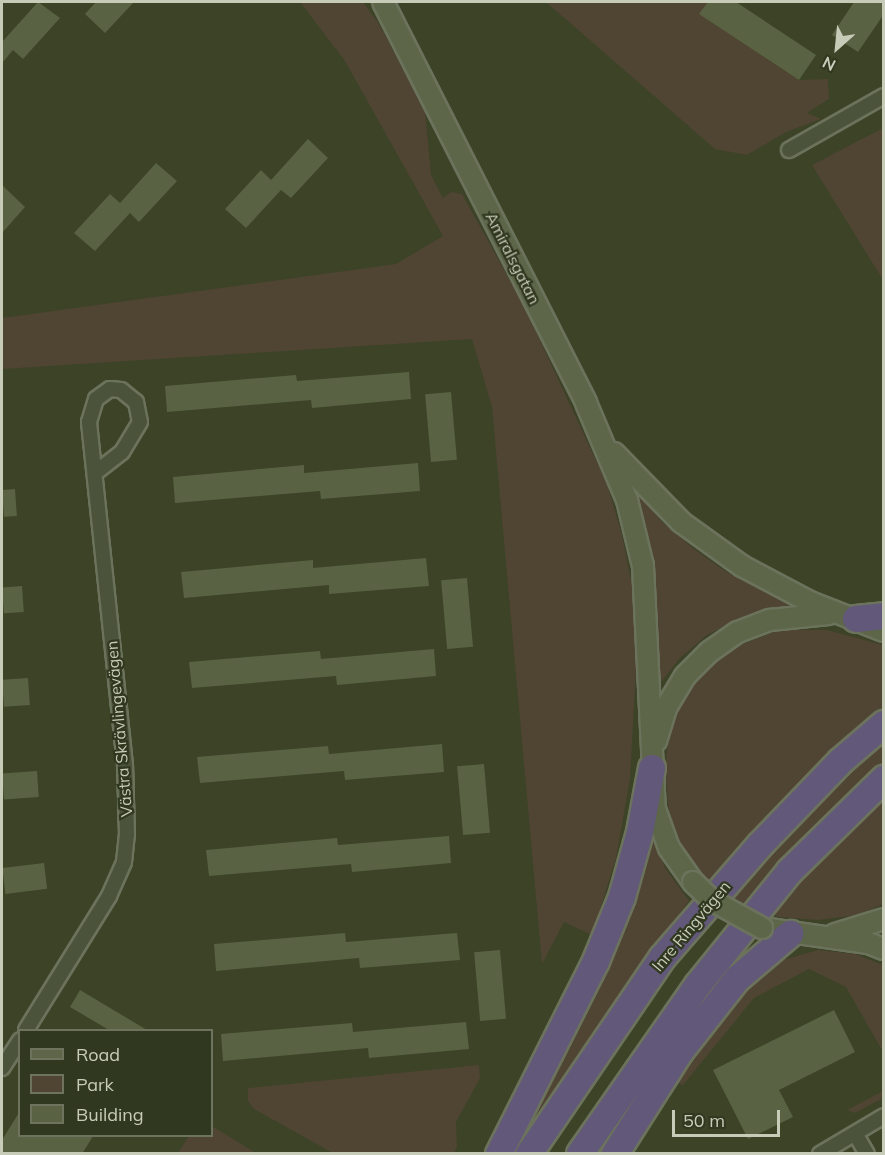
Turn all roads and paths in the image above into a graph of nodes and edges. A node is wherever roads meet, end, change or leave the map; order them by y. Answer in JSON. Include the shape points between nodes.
{"nodes":[{"id":1,"x":368,"y":2,"type":"edge"},
{"id":2,"x":383,"y":2,"type":"edge"},
{"id":3,"x":417,"y":72,"type":"junction"},
{"id":4,"x":884,"y":96,"type":"edge"},
{"id":5,"x":789,"y":150,"type":"dead end"},
{"id":6,"x":607,"y":445,"type":"junction"},
{"id":7,"x":96,"y":472,"type":"junction"},
{"id":8,"x":848,"y":616,"type":"junction"},
{"id":9,"x":884,"y":616,"type":"edge"},
{"id":10,"x":884,"y":631,"type":"edge"},
{"id":11,"x":884,"y":724,"type":"edge"},
{"id":12,"x":652,"y":760,"type":"junction"},
{"id":13,"x":884,"y":779,"type":"edge"},
{"id":14,"x":884,"y":919,"type":"edge"},
{"id":15,"x":790,"y":934,"type":"junction"},
{"id":16,"x":818,"y":936,"type":"junction"},
{"id":17,"x":884,"y":949,"type":"edge"},
{"id":18,"x":27,"y":1029,"type":"edge"},
{"id":19,"x":18,"y":1043,"type":"edge"},
{"id":20,"x":2,"y":1068,"type":"edge"},
{"id":21,"x":884,"y":1116,"type":"edge"},
{"id":22,"x":884,"y":1129,"type":"edge"},
{"id":23,"x":856,"y":1135,"type":"junction"},
{"id":24,"x":499,"y":1154,"type":"edge"},
{"id":25,"x":529,"y":1154,"type":"edge"},
{"id":26,"x":580,"y":1154,"type":"edge"},
{"id":27,"x":615,"y":1154,"type":"edge"},
{"id":28,"x":820,"y":1154,"type":"edge"},
{"id":29,"x":867,"y":1154,"type":"edge"}],
"edges":[{"from":1,"to":3,"type":"main road","name":"Amiralsgatan"},
{"from":2,"to":3,"type":"main road","name":"Amiralsgatan"},
{"from":3,"to":6,"type":"main road","name":"Amiralsgatan"},
{"from":4,"to":5,"type":"street"},
{"from":6,"to":8,"type":"main road","name":"Amiralsgatan","via":[[652,495],[707,542],[785,590]]},
{"from":6,"to":12,"type":"main road","name":"Amiralsgatan","via":[[630,509],[643,566]]},
{"from":7,"to":7,"type":"street","name":"Västra Skrävlingevägen","via":[[122,452],[140,422],[136,402],[121,390],[110,389],[91,408],[89,422]]},
{"from":7,"to":18,"type":"street","name":"Västra Skrävlingevägen","via":[[124,749],[128,835],[117,882]]},
{"from":8,"to":9,"type":"highway"},
{"from":8,"to":10,"type":"main road","name":"Amiralsgatan"},
{"from":8,"to":12,"type":"main road","name":"Amiralsgatan","via":[[770,620],[738,632],[709,651],[685,676],[667,706]]},
{"from":11,"to":25,"type":"highway","name":"Inre Ringvägen","via":[[840,761],[761,844],[663,957]]},
{"from":12,"to":15,"type":"main road","name":"Amiralsgatan","bridge":true,"via":[[655,809],[666,838],[693,882],[713,901],[762,928]]},
{"from":12,"to":24,"type":"highway","via":[[640,832],[622,897],[592,969]]},
{"from":13,"to":26,"type":"highway","via":[[790,871],[698,985]]},
{"from":14,"to":16,"type":"main road","name":"Amiralsgatan","via":[[849,932]]},
{"from":15,"to":16,"type":"main road","name":"Amiralsgatan"},
{"from":15,"to":27,"type":"highway","via":[[737,978],[680,1053]]},
{"from":16,"to":17,"type":"main road","name":"Amiralsgatan"},
{"from":19,"to":20,"type":"street"},
{"from":21,"to":23,"type":"street"},
{"from":22,"to":23,"type":"street"},
{"from":23,"to":28,"type":"street"},
{"from":23,"to":29,"type":"street"}]}
